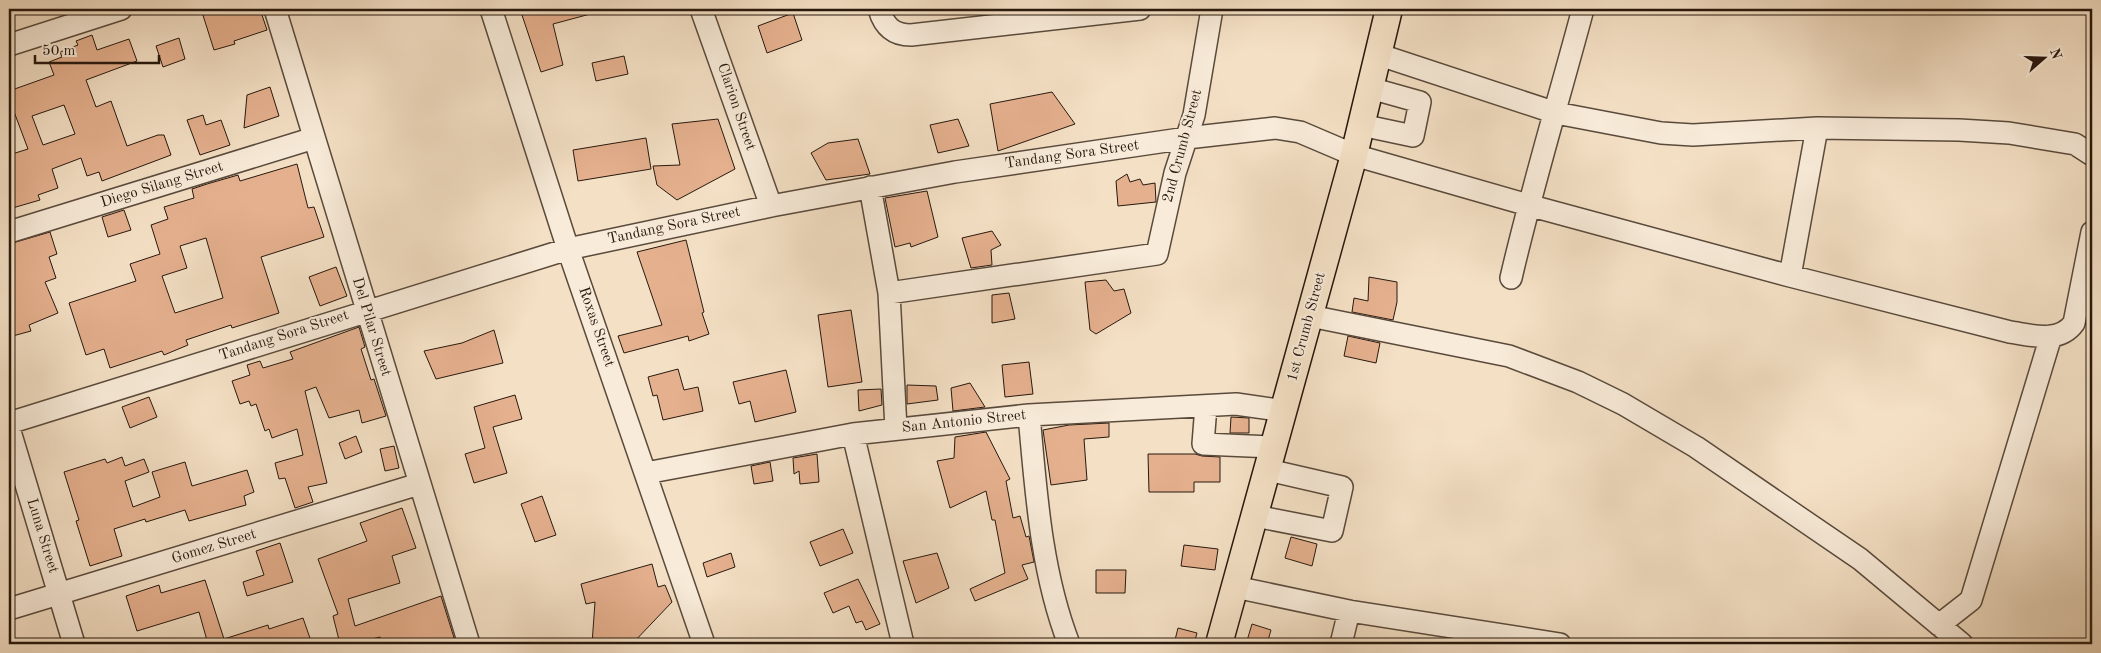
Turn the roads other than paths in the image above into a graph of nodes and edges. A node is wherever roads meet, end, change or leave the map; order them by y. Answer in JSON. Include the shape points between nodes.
{"nodes":[{"id":1,"x":121,"y":9,"type":"edge"},
{"id":2,"x":276,"y":9,"type":"edge"},
{"id":3,"x":491,"y":9,"type":"edge"},
{"id":4,"x":701,"y":9,"type":"edge"},
{"id":5,"x":879,"y":9,"type":"edge"},
{"id":6,"x":1140,"y":9,"type":"edge"},
{"id":7,"x":1212,"y":9,"type":"edge"},
{"id":8,"x":1389,"y":9,"type":"edge"},
{"id":9,"x":1583,"y":9,"type":"edge"},
{"id":10,"x":9,"y":45,"type":"edge"},
{"id":11,"x":1377,"y":54,"type":"junction"},
{"id":12,"x":1428,"y":71,"type":"junction"},
{"id":13,"x":1370,"y":88,"type":"junction"},
{"id":14,"x":1420,"y":102,"type":"junction"},
{"id":15,"x":1556,"y":113,"type":"junction"},
{"id":16,"x":1361,"y":125,"type":"junction"},
{"id":17,"x":1817,"y":128,"type":"junction"},
{"id":18,"x":314,"y":138,"type":"junction"},
{"id":19,"x":1187,"y":138,"type":"junction"},
{"id":20,"x":1354,"y":155,"type":"junction"},
{"id":21,"x":2092,"y":155,"type":"edge"},
{"id":22,"x":870,"y":187,"type":"junction"},
{"id":23,"x":1528,"y":205,"type":"junction"},
{"id":24,"x":771,"y":206,"type":"junction"},
{"id":25,"x":9,"y":232,"type":"edge"},
{"id":26,"x":2092,"y":232,"type":"edge"},
{"id":27,"x":568,"y":249,"type":"junction"},
{"id":28,"x":1790,"y":276,"type":"junction"},
{"id":29,"x":1512,"y":278,"type":"dead end"},
{"id":30,"x":889,"y":293,"type":"junction"},
{"id":31,"x":366,"y":310,"type":"junction"},
{"id":32,"x":1310,"y":316,"type":"junction"},
{"id":33,"x":2051,"y":336,"type":"junction"},
{"id":34,"x":1206,"y":406,"type":"junction"},
{"id":35,"x":1285,"y":411,"type":"junction"},
{"id":36,"x":1029,"y":415,"type":"junction"},
{"id":37,"x":9,"y":423,"type":"edge"},
{"id":38,"x":9,"y":428,"type":"edge"},
{"id":39,"x":896,"y":428,"type":"junction"},
{"id":40,"x":854,"y":434,"type":"junction"},
{"id":41,"x":1271,"y":458,"type":"junction"},
{"id":42,"x":646,"y":473,"type":"junction"},
{"id":43,"x":420,"y":484,"type":"junction"},
{"id":44,"x":1255,"y":516,"type":"junction"},
{"id":45,"x":1235,"y":587,"type":"junction"},
{"id":46,"x":59,"y":594,"type":"junction"},
{"id":47,"x":9,"y":609,"type":"edge"},
{"id":48,"x":1348,"y":611,"type":"junction"},
{"id":49,"x":1939,"y":625,"type":"junction"},
{"id":50,"x":74,"y":644,"type":"edge"},
{"id":51,"x":469,"y":644,"type":"edge"},
{"id":52,"x":704,"y":644,"type":"edge"},
{"id":53,"x":903,"y":644,"type":"edge"},
{"id":54,"x":1070,"y":644,"type":"edge"},
{"id":55,"x":1219,"y":644,"type":"edge"},
{"id":56,"x":1341,"y":644,"type":"edge"},
{"id":57,"x":1560,"y":644,"type":"edge"},
{"id":58,"x":1962,"y":644,"type":"edge"}],
"edges":[{"from":1,"to":10,"type":"street"},
{"from":2,"to":18,"type":"street","name":"Del Pilar Street"},
{"from":3,"to":27,"type":"street","name":"Roxas Street"},
{"from":4,"to":24,"type":"street","name":"Clarion Street"},
{"from":5,"to":6,"type":"street","via":[[885,24],[904,35]]},
{"from":7,"to":19,"type":"street","name":"2nd Crumb Street","via":[[1199,90]]},
{"from":8,"to":11,"type":"main road","name":"1st Crumb Street"},
{"from":9,"to":15,"type":"street"},
{"from":11,"to":12,"type":"street"},
{"from":11,"to":13,"type":"main road","name":"1st Crumb Street"},
{"from":12,"to":14,"type":"street"},
{"from":12,"to":15,"type":"street"},
{"from":13,"to":14,"type":"street"},
{"from":13,"to":16,"type":"main road","name":"1st Crumb Street"},
{"from":14,"to":16,"type":"street","via":[[1413,136]]},
{"from":15,"to":17,"type":"street","via":[[1661,133],[1693,135]]},
{"from":15,"to":23,"type":"street"},
{"from":16,"to":20,"type":"main road","name":"1st Crumb Street"},
{"from":17,"to":21,"type":"street","via":[[2009,133],[2075,144]]},
{"from":17,"to":28,"type":"street"},
{"from":18,"to":25,"type":"street","name":"Diego Silang Street"},
{"from":18,"to":31,"type":"street","name":"Del Pilar Street"},
{"from":19,"to":20,"type":"street","name":"Tandang Sora Street","via":[[1275,128],[1300,132]]},
{"from":19,"to":22,"type":"street","name":"Tandang Sora Street"},
{"from":19,"to":30,"type":"street","name":"2nd Crumb Street","via":[[1175,173],[1157,254]]},
{"from":20,"to":23,"type":"street","name":"Tandang Sora Street"},
{"from":20,"to":32,"type":"main road","name":"1st Crumb Street"},
{"from":22,"to":24,"type":"street","name":"Tandang Sora Street"},
{"from":22,"to":30,"type":"street"},
{"from":23,"to":28,"type":"street","name":"Tandang Sora Street"},
{"from":23,"to":29,"type":"street"},
{"from":24,"to":27,"type":"street","name":"Tandang Sora Street"},
{"from":26,"to":33,"type":"street","via":[[2074,323],[2064,333]]},
{"from":27,"to":31,"type":"street","name":"Tandang Sora Street"},
{"from":27,"to":42,"type":"street","name":"Roxas Street"},
{"from":28,"to":33,"type":"street","name":"Tandang Sora Street","via":[[2010,332]]},
{"from":30,"to":39,"type":"street"},
{"from":31,"to":37,"type":"street","name":"Tandang Sora Street"},
{"from":31,"to":43,"type":"street","name":"Del Pilar Street"},
{"from":32,"to":35,"type":"main road","name":"1st Crumb Street"},
{"from":32,"to":49,"type":"street","via":[[1508,356],[1578,382],[1623,404],[1696,447],[1860,559]]},
{"from":33,"to":49,"type":"street","via":[[1971,600]]},
{"from":34,"to":35,"type":"street","name":"San Antonio Street","via":[[1236,404]]},
{"from":34,"to":36,"type":"street","name":"San Antonio Street"},
{"from":34,"to":41,"type":"street","via":[[1203,444]]},
{"from":35,"to":41,"type":"main road","name":"1st Crumb Street"},
{"from":36,"to":39,"type":"street","name":"San Antonio Street"},
{"from":36,"to":54,"type":"street","via":[[1044,548],[1062,626]]},
{"from":38,"to":46,"type":"street","name":"Luna Street"},
{"from":39,"to":40,"type":"street","name":"San Antonio Street"},
{"from":40,"to":42,"type":"street","name":"San Antonio Street"},
{"from":40,"to":53,"type":"street"},
{"from":41,"to":44,"type":"main road","name":"1st Crumb Street"},
{"from":41,"to":44,"type":"street","via":[[1342,487],[1332,531]]},
{"from":42,"to":52,"type":"street","name":"Roxas Street"},
{"from":43,"to":46,"type":"street","name":"Gomez Street"},
{"from":43,"to":51,"type":"street","name":"Del Pilar Street"},
{"from":44,"to":45,"type":"main road","name":"1st Crumb Street"},
{"from":45,"to":48,"type":"street"},
{"from":45,"to":55,"type":"main road","name":"1st Crumb Street"},
{"from":46,"to":47,"type":"street","name":"Gomez Street"},
{"from":46,"to":50,"type":"street","name":"Luna Street"},
{"from":48,"to":56,"type":"street"},
{"from":48,"to":57,"type":"street"},
{"from":49,"to":58,"type":"street"}]}
